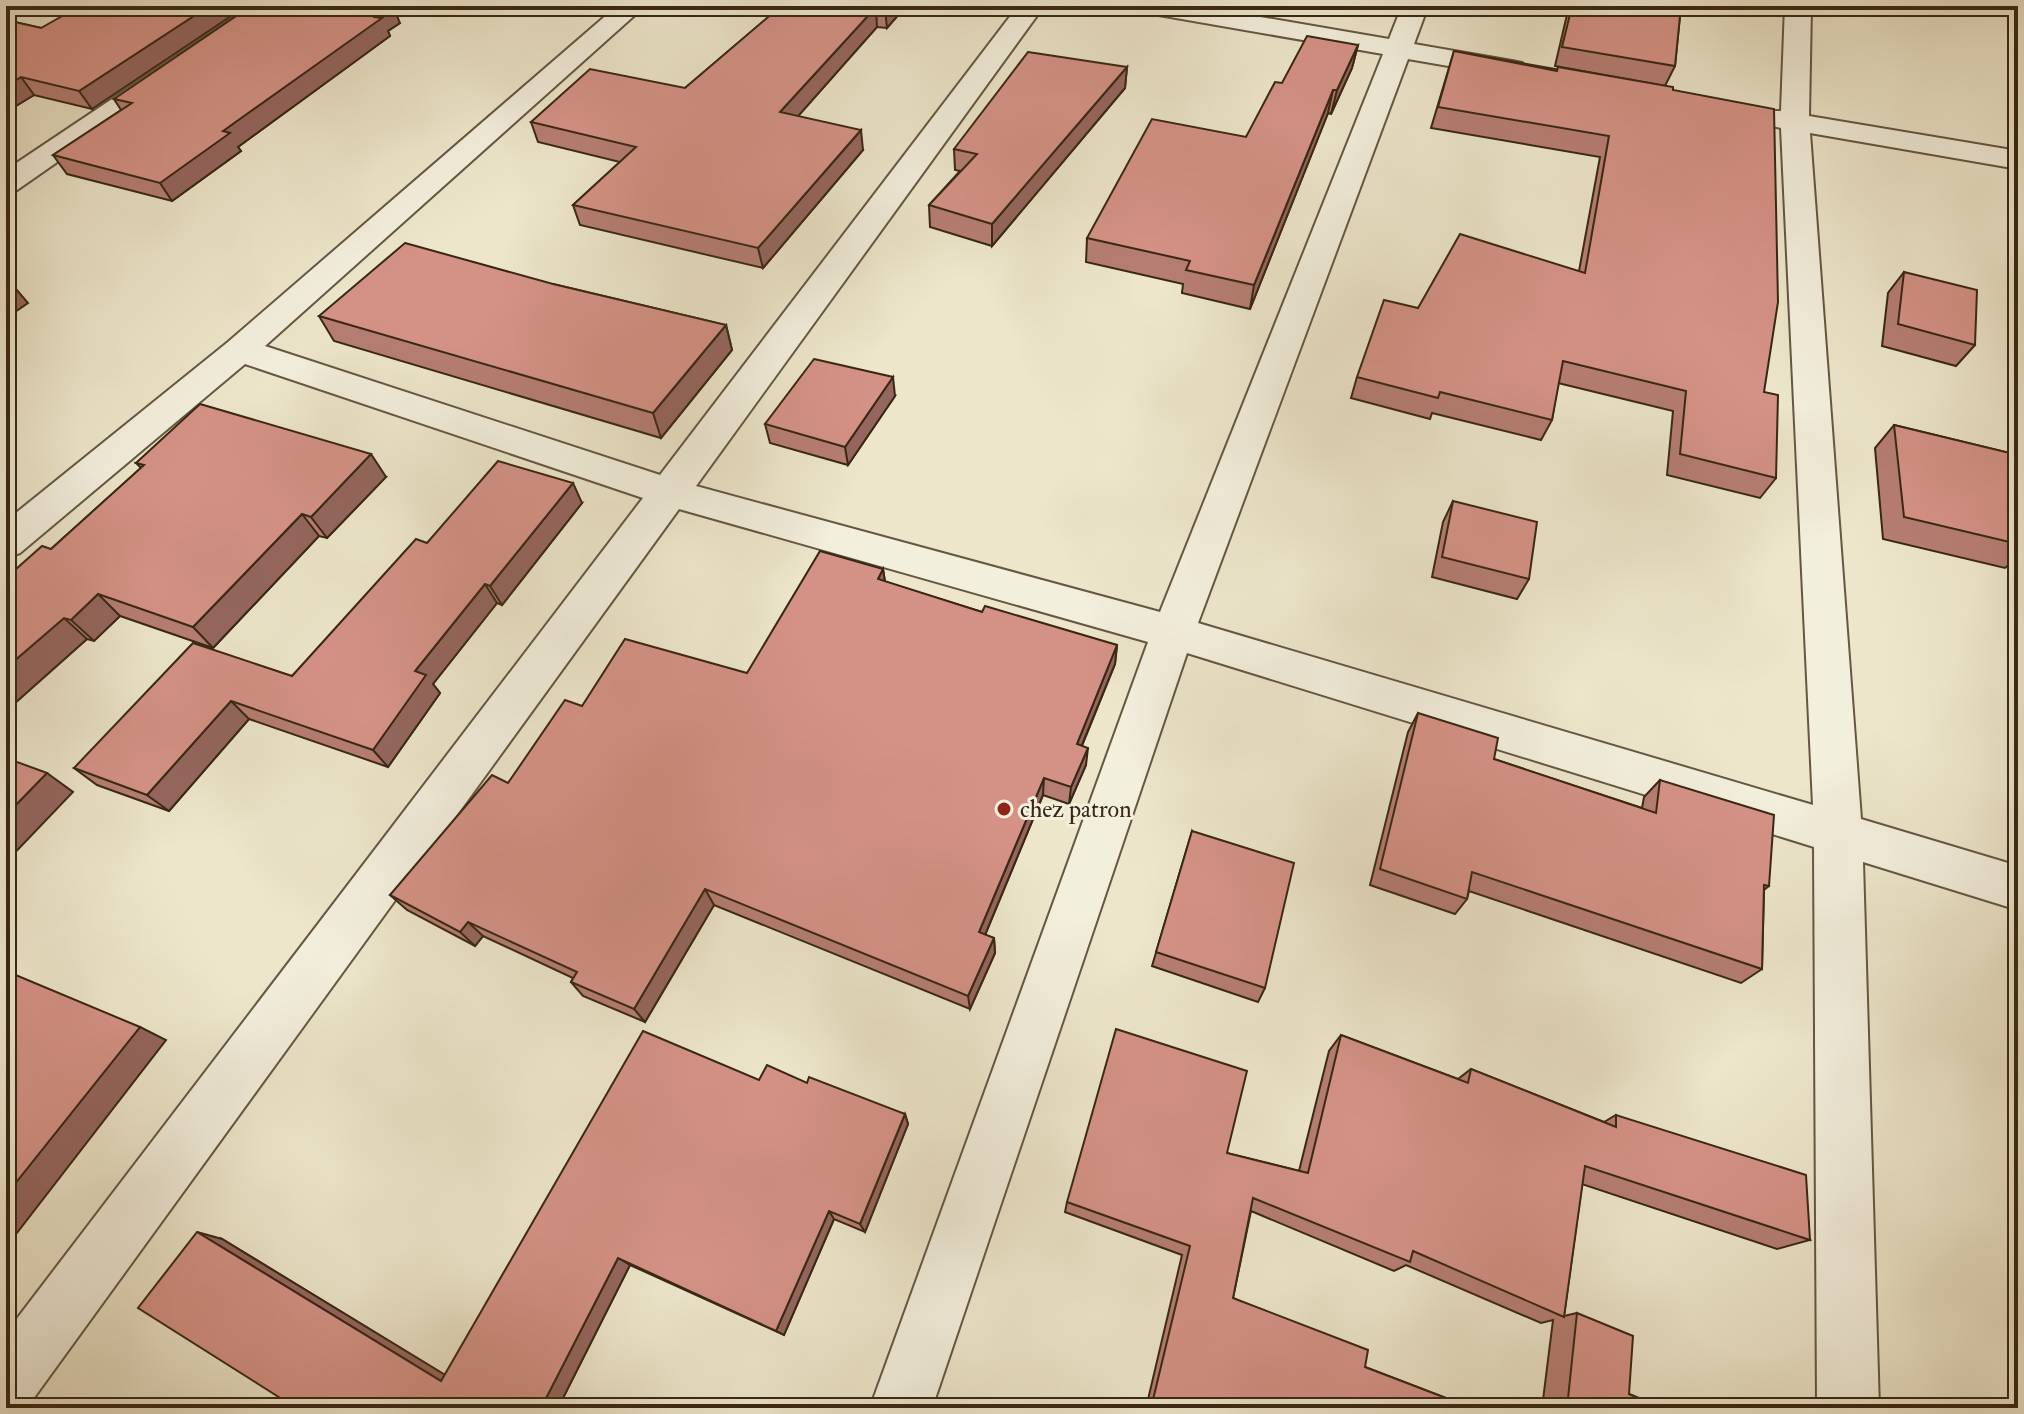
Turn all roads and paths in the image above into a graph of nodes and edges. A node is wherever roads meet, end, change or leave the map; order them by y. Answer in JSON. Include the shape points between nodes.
{"nodes":[{"id":1,"x":268,"y":6,"type":"edge"},
{"id":2,"x":632,"y":6,"type":"edge"},
{"id":3,"x":1031,"y":6,"type":"edge"},
{"id":4,"x":1153,"y":6,"type":"edge"},
{"id":5,"x":1415,"y":6,"type":"edge"},
{"id":6,"x":1798,"y":6,"type":"edge"},
{"id":7,"x":1399,"y":48,"type":"junction"},
{"id":8,"x":1536,"y":74,"type":"edge"},
{"id":9,"x":1750,"y":113,"type":"edge"},
{"id":10,"x":1795,"y":122,"type":"junction"},
{"id":11,"x":2018,"y":160,"type":"edge"},
{"id":12,"x":6,"y":184,"type":"edge"},
{"id":13,"x":240,"y":350,"type":"junction"},
{"id":14,"x":671,"y":493,"type":"junction"},
{"id":15,"x":6,"y":543,"type":"edge"},
{"id":16,"x":1173,"y":632,"type":"junction"},
{"id":17,"x":1838,"y":835,"type":"junction"},
{"id":18,"x":2018,"y":888,"type":"edge"},
{"id":19,"x":6,"y":1384,"type":"edge"},
{"id":20,"x":901,"y":1408,"type":"edge"},
{"id":21,"x":1848,"y":1408,"type":"edge"}],
"edges":[{"from":1,"to":12,"type":"street"},
{"from":2,"to":13,"type":"street"},
{"from":3,"to":14,"type":"street"},
{"from":4,"to":7,"type":"street"},
{"from":5,"to":7,"type":"street"},
{"from":6,"to":10,"type":"street"},
{"from":7,"to":8,"type":"street"},
{"from":7,"to":16,"type":"street"},
{"from":9,"to":10,"type":"street"},
{"from":10,"to":11,"type":"street"},
{"from":10,"to":17,"type":"street"},
{"from":13,"to":14,"type":"street"},
{"from":13,"to":15,"type":"street"},
{"from":14,"to":16,"type":"street"},
{"from":14,"to":19,"type":"street"},
{"from":16,"to":17,"type":"street"},
{"from":16,"to":20,"type":"street"},
{"from":17,"to":18,"type":"street"},
{"from":17,"to":21,"type":"street"}]}
